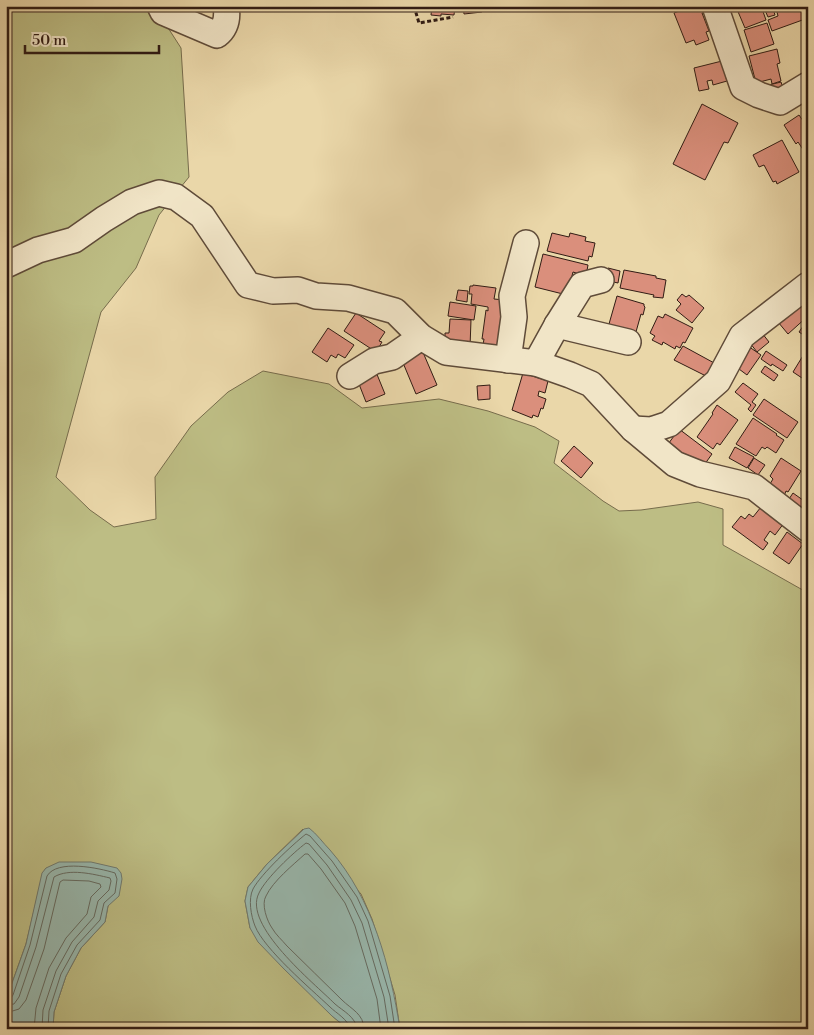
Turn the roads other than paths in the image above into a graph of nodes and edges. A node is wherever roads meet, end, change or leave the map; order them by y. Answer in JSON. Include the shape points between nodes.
{"nodes":[{"id":1,"x":160,"y":6,"type":"edge"},
{"id":2,"x":226,"y":6,"type":"edge"},
{"id":3,"x":715,"y":6,"type":"edge"},
{"id":4,"x":808,"y":85,"type":"edge"},
{"id":5,"x":526,"y":243,"type":"dead end"},
{"id":6,"x":6,"y":266,"type":"edge"},
{"id":7,"x":601,"y":280,"type":"dead end"},
{"id":8,"x":808,"y":285,"type":"edge"},
{"id":9,"x":557,"y":325,"type":"junction"},
{"id":10,"x":421,"y":337,"type":"junction"},
{"id":11,"x":628,"y":342,"type":"dead end"},
{"id":12,"x":508,"y":360,"type":"junction"},
{"id":13,"x":536,"y":363,"type":"junction"},
{"id":14,"x":350,"y":376,"type":"dead end"},
{"id":15,"x":633,"y":429,"type":"junction"},
{"id":16,"x":808,"y":529,"type":"edge"}],
"edges":[{"from":1,"to":2,"type":"street","via":[[163,12],[217,36],[223,30]]},
{"from":3,"to":4,"type":"street","via":[[744,87],[780,102]]},
{"from":5,"to":12,"type":"street","via":[[512,296],[514,317]]},
{"from":6,"to":10,"type":"street","via":[[38,250],[74,240],[132,202],[159,193],[176,197],[202,216],[248,285],[273,291],[298,290],[316,296],[348,298],[395,311]]},
{"from":7,"to":9,"type":"street","via":[[582,285]]},
{"from":8,"to":15,"type":"street","via":[[742,336],[718,381],[670,424],[651,430]]},
{"from":9,"to":11,"type":"street"},
{"from":9,"to":13,"type":"street"},
{"from":10,"to":12,"type":"street","via":[[446,352]]},
{"from":10,"to":14,"type":"street","via":[[392,357],[374,361]]},
{"from":12,"to":13,"type":"street"},
{"from":13,"to":15,"type":"street","via":[[591,384]]},
{"from":15,"to":16,"type":"street","via":[[675,464],[700,474],[754,487]]}]}
